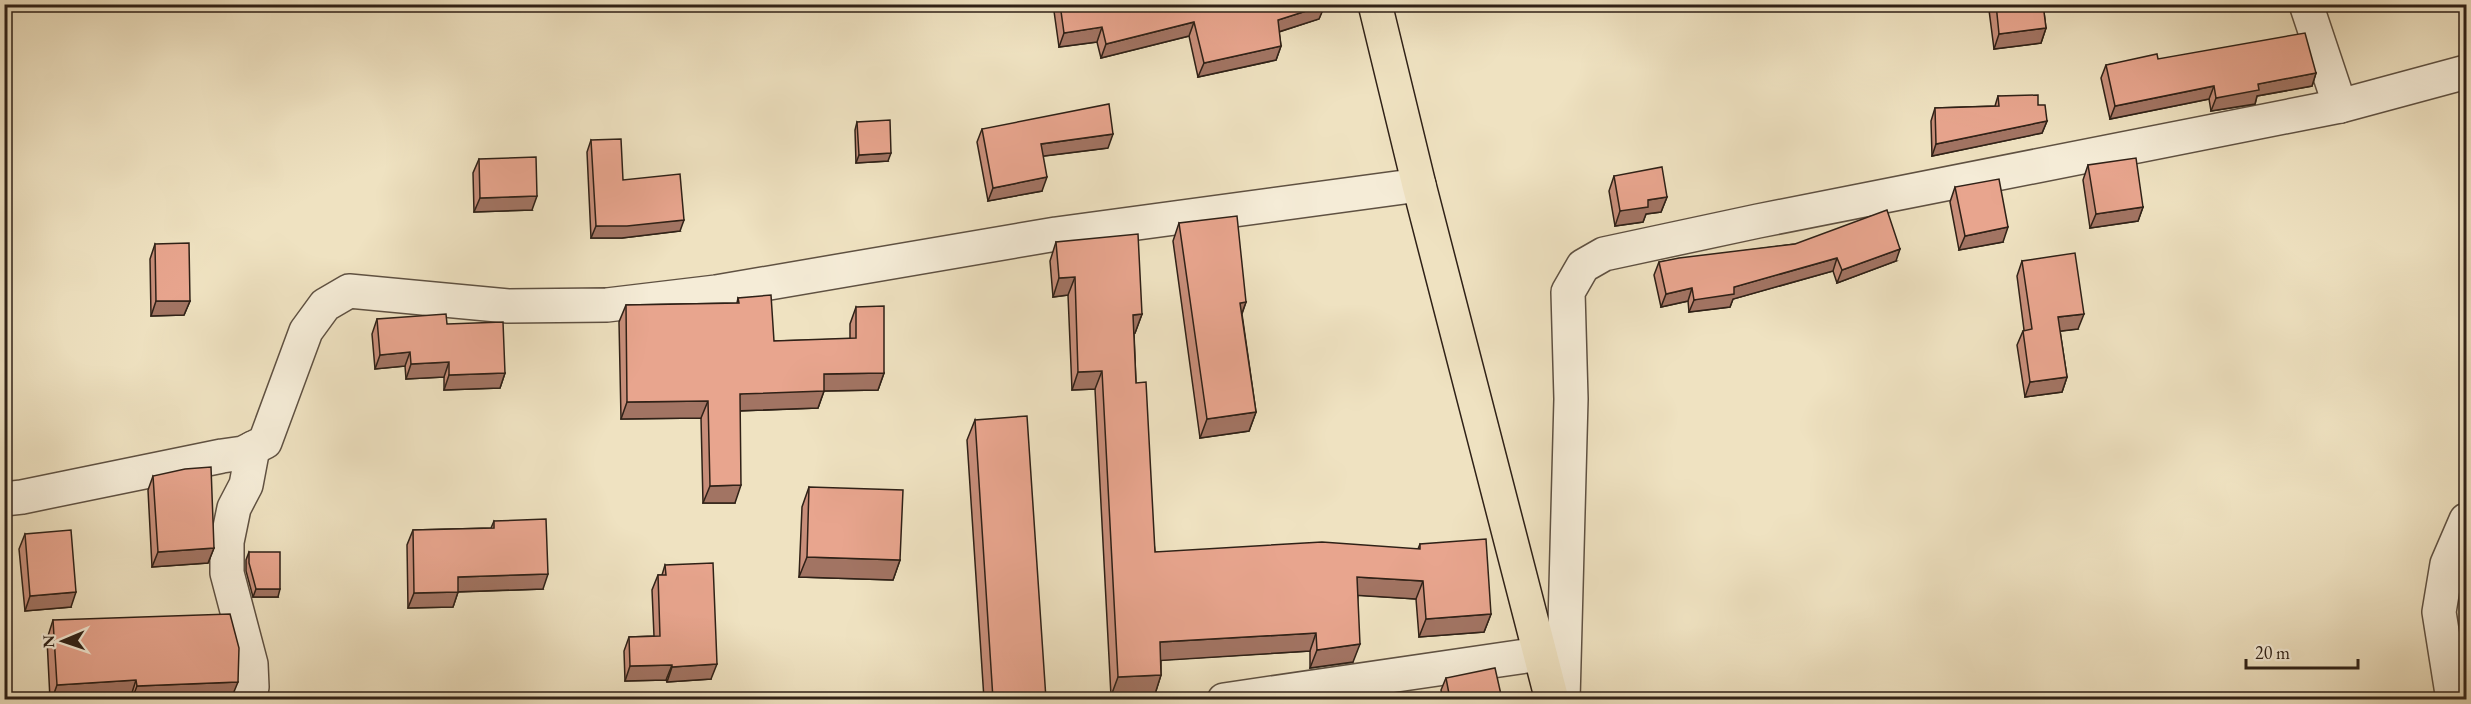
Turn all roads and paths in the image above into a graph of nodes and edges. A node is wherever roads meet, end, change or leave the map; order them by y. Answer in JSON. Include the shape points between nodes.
{"nodes":[{"id":1,"x":1375,"y":4,"type":"edge"},
{"id":2,"x":2306,"y":4,"type":"edge"},
{"id":3,"x":2466,"y":72,"type":"edge"},
{"id":4,"x":2340,"y":106,"type":"junction"},
{"id":5,"x":1419,"y":185,"type":"junction"},
{"id":6,"x":253,"y":448,"type":"junction"},
{"id":7,"x":4,"y":499,"type":"edge"},
{"id":8,"x":2466,"y":520,"type":"edge"},
{"id":9,"x":1540,"y":654,"type":"junction"},
{"id":10,"x":2457,"y":686,"type":"edge"},
{"id":11,"x":249,"y":699,"type":"edge"},
{"id":12,"x":1224,"y":699,"type":"edge"},
{"id":13,"x":1552,"y":699,"type":"edge"},
{"id":14,"x":1563,"y":699,"type":"edge"}],
"edges":[{"from":1,"to":5,"type":"highway"},
{"from":2,"to":4,"type":"street"},
{"from":3,"to":4,"type":"street"},
{"from":4,"to":14,"type":"street","via":[[1758,221],[1604,254],[1583,266],[1568,291],[1571,399]]},
{"from":5,"to":6,"type":"street","via":[[1056,234],[716,292],[607,305],[508,306],[349,291],[325,305],[306,331],[265,442]]},
{"from":5,"to":9,"type":"highway"},
{"from":6,"to":7,"type":"street"},
{"from":6,"to":11,"type":"street","via":[[246,485],[234,508],[226,542],[227,573],[251,664]]},
{"from":8,"to":10,"type":"street","via":[[2447,564],[2439,612]]},
{"from":9,"to":12,"type":"street"},
{"from":9,"to":13,"type":"highway"}]}
